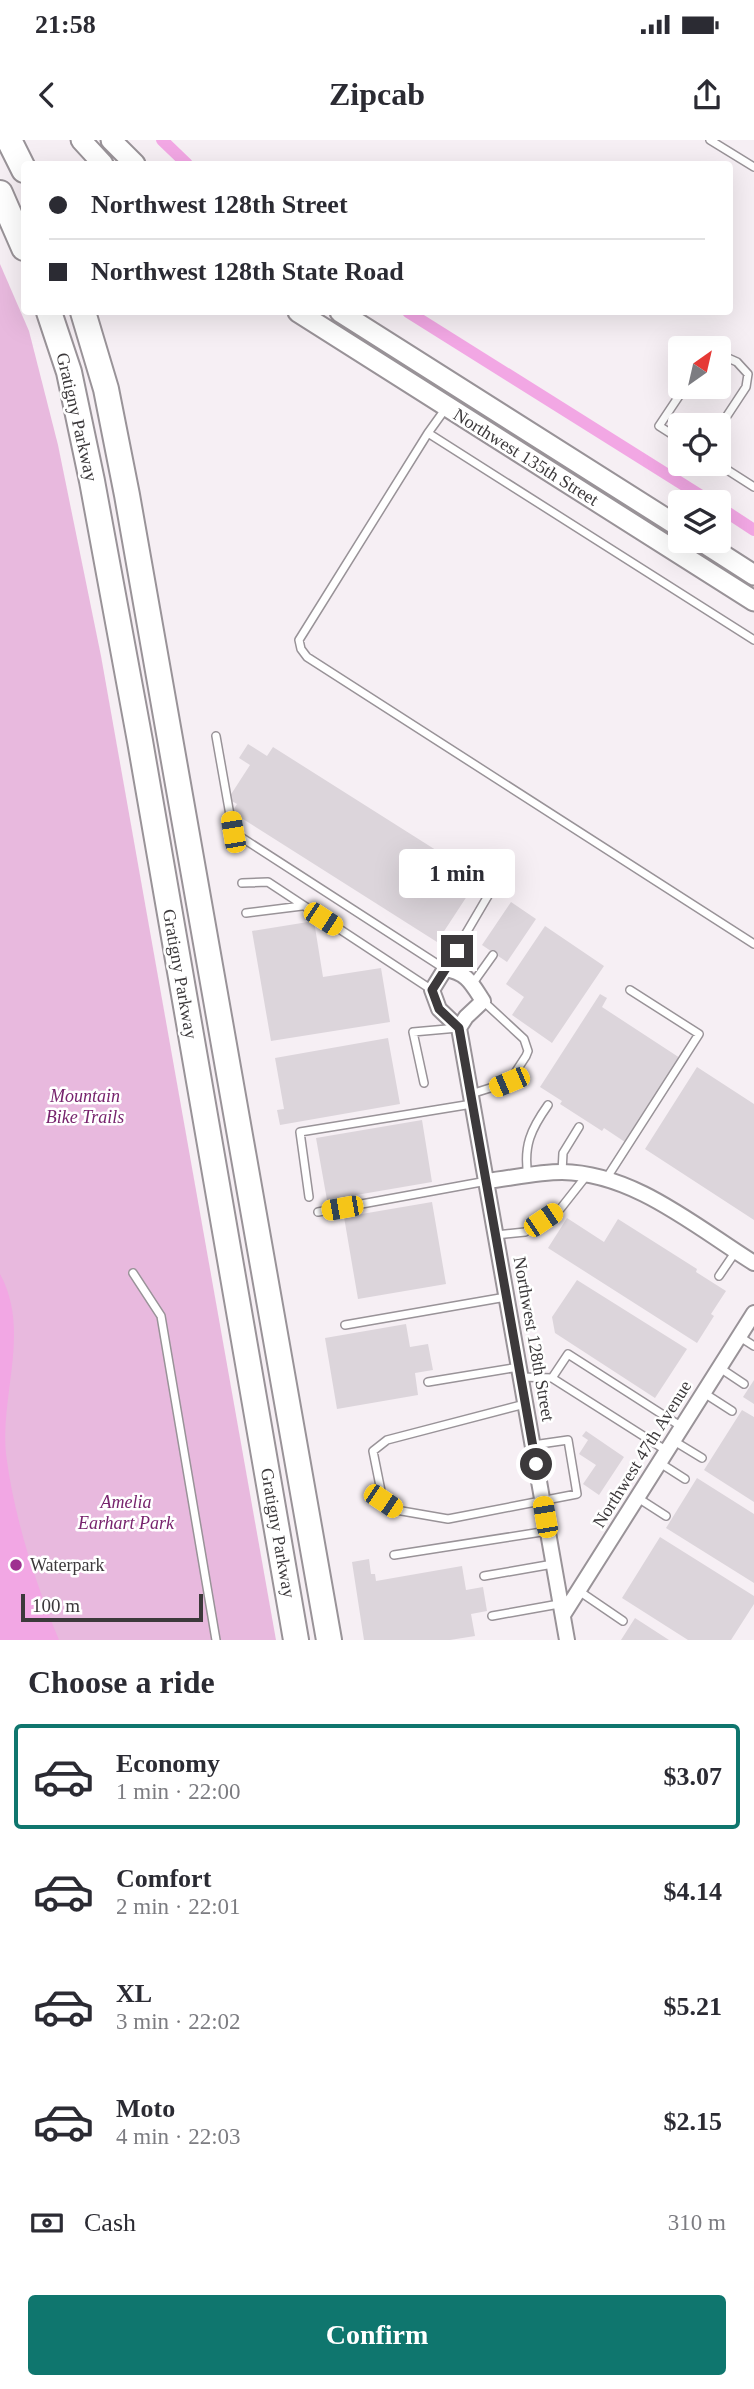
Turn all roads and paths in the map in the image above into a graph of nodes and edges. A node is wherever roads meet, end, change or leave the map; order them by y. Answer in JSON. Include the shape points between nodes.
{"nodes":[{"id":1,"x":9,"y":140,"type":"edge"},
{"id":2,"x":81,"y":140,"type":"edge"},
{"id":3,"x":111,"y":140,"type":"edge"},
{"id":4,"x":710,"y":140,"type":"edge"},
{"id":5,"x":100,"y":161,"type":"edge"},
{"id":6,"x":132,"y":161,"type":"edge"},
{"id":7,"x":21,"y":164,"type":"edge"},
{"id":8,"x":754,"y":167,"type":"edge"},
{"id":9,"x":0,"y":193,"type":"edge"},
{"id":10,"x":21,"y":241,"type":"edge"},
{"id":11,"x":50,"y":315,"type":"edge"},
{"id":12,"x":84,"y":315,"type":"edge"},
{"id":13,"x":303,"y":315,"type":"edge"},
{"id":14,"x":345,"y":315,"type":"edge"},
{"id":15,"x":732,"y":360,"type":"edge"},
{"id":16,"x":460,"y":387,"type":"junction"},
{"id":17,"x":677,"y":399,"type":"edge"},
{"id":18,"x":447,"y":407,"type":"junction"},
{"id":19,"x":729,"y":413,"type":"edge"},
{"id":20,"x":668,"y":432,"type":"edge"},
{"id":21,"x":428,"y":433,"type":"junction"},
{"id":22,"x":731,"y":472,"type":"edge"},
{"id":23,"x":754,"y":487,"type":"edge"},
{"id":24,"x":668,"y":520,"type":"edge"},
{"id":25,"x":720,"y":553,"type":"edge"},
{"id":26,"x":754,"y":575,"type":"edge"},
{"id":27,"x":754,"y":601,"type":"edge"},
{"id":28,"x":754,"y":640,"type":"edge"},
{"id":29,"x":216,"y":736,"type":"dead end"},
{"id":30,"x":242,"y":883,"type":"dead end"},
{"id":31,"x":492,"y":889,"type":"dead end"},
{"id":32,"x":303,"y":906,"type":"junction"},
{"id":33,"x":246,"y":914,"type":"dead end"},
{"id":34,"x":754,"y":944,"type":"edge"},
{"id":35,"x":493,"y":955,"type":"dead end"},
{"id":36,"x":445,"y":970,"type":"junction"},
{"id":37,"x":473,"y":983,"type":"junction"},
{"id":38,"x":432,"y":990,"type":"junction"},
{"id":39,"x":630,"y":990,"type":"dead end"},
{"id":40,"x":483,"y":1001,"type":"junction"},
{"id":41,"x":459,"y":1028,"type":"junction"},
{"id":42,"x":424,"y":1083,"type":"dead end"},
{"id":43,"x":472,"y":1099,"type":"junction"},
{"id":44,"x":548,"y":1105,"type":"dead end"},
{"id":45,"x":579,"y":1127,"type":"dead end"},
{"id":46,"x":562,"y":1172,"type":"junction"},
{"id":47,"x":587,"y":1175,"type":"junction"},
{"id":48,"x":528,"y":1176,"type":"junction"},
{"id":49,"x":606,"y":1179,"type":"junction"},
{"id":50,"x":487,"y":1181,"type":"junction"},
{"id":51,"x":309,"y":1197,"type":"dead end"},
{"id":52,"x":318,"y":1212,"type":"dead end"},
{"id":53,"x":496,"y":1235,"type":"junction"},
{"id":54,"x":736,"y":1251,"type":"junction"},
{"id":55,"x":754,"y":1262,"type":"edge"},
{"id":56,"x":134,"y":1273,"type":"dead end"},
{"id":57,"x":719,"y":1276,"type":"dead end"},
{"id":58,"x":507,"y":1297,"type":"junction"},
{"id":59,"x":754,"y":1313,"type":"edge"},
{"id":60,"x":345,"y":1325,"type":"dead end"},
{"id":61,"x":739,"y":1337,"type":"junction"},
{"id":62,"x":754,"y":1346,"type":"edge"},
{"id":63,"x":719,"y":1368,"type":"junction"},
{"id":64,"x":520,"y":1372,"type":"junction"},
{"id":65,"x":552,"y":1378,"type":"junction"},
{"id":66,"x":428,"y":1382,"type":"dead end"},
{"id":67,"x":744,"y":1384,"type":"dead end"},
{"id":68,"x":704,"y":1393,"type":"junction"},
{"id":69,"x":525,"y":1404,"type":"junction"},
{"id":70,"x":732,"y":1411,"type":"dead end"},
{"id":71,"x":682,"y":1427,"type":"junction"},
{"id":72,"x":533,"y":1445,"type":"junction"},
{"id":73,"x":666,"y":1452,"type":"junction"},
{"id":74,"x":702,"y":1458,"type":"dead end"},
{"id":75,"x":685,"y":1479,"type":"dead end"},
{"id":76,"x":637,"y":1498,"type":"junction"},
{"id":77,"x":542,"y":1502,"type":"junction"},
{"id":78,"x":666,"y":1516,"type":"dead end"},
{"id":79,"x":548,"y":1531,"type":"junction"},
{"id":80,"x":394,"y":1555,"type":"dead end"},
{"id":81,"x":553,"y":1564,"type":"junction"},
{"id":82,"x":484,"y":1576,"type":"dead end"},
{"id":83,"x":578,"y":1591,"type":"junction"},
{"id":84,"x":561,"y":1610,"type":"junction"},
{"id":85,"x":492,"y":1616,"type":"dead end"},
{"id":86,"x":623,"y":1621,"type":"dead end"},
{"id":87,"x":216,"y":1640,"type":"edge"},
{"id":88,"x":296,"y":1640,"type":"edge"},
{"id":89,"x":329,"y":1640,"type":"edge"},
{"id":90,"x":566,"y":1640,"type":"edge"}],
"edges":[{"from":1,"to":7,"type":"highway"},
{"from":2,"to":5,"type":"main road"},
{"from":3,"to":6,"type":"main road"},
{"from":4,"to":8,"type":"lane"},
{"from":9,"to":10,"type":"highway"},
{"from":11,"to":88,"type":"highway","name":"Gratigny Parkway","via":[[69,372],[140,741]]},
{"from":12,"to":89,"type":"highway","name":"Gratigny Parkway","via":[[106,389],[127,495]]},
{"from":13,"to":18,"type":"main road","name":"Northwest 135th Street"},
{"from":14,"to":16,"type":"main road","name":"Northwest 135th Street"},
{"from":15,"to":19,"type":"lane","via":[[748,374],[746,387]]},
{"from":16,"to":18,"type":"main road"},
{"from":16,"to":24,"type":"main road","name":"Northwest 135th Street"},
{"from":17,"to":20,"type":"lane","via":[[659,426]]},
{"from":18,"to":21,"type":"lane"},
{"from":18,"to":27,"type":"main road","name":"Northwest 135th Street"},
{"from":21,"to":28,"type":"lane"},
{"from":21,"to":34,"type":"lane","via":[[304,629],[299,640],[302,652]]},
{"from":22,"to":23,"type":"lane"},
{"from":25,"to":26,"type":"main road"},
{"from":29,"to":36,"type":"lane","via":[[233,832]]},
{"from":30,"to":32,"type":"lane","via":[[268,882]]},
{"from":31,"to":36,"type":"lane"},
{"from":32,"to":33,"type":"lane"},
{"from":32,"to":38,"type":"lane"},
{"from":35,"to":37,"type":"lane"},
{"from":36,"to":37,"type":"street","via":[[464,974]]},
{"from":36,"to":38,"type":"street"},
{"from":37,"to":40,"type":"street"},
{"from":38,"to":41,"type":"street","via":[[439,1009]]},
{"from":39,"to":49,"type":"lane","via":[[699,1034]]},
{"from":40,"to":41,"type":"street"},
{"from":40,"to":43,"type":"lane","via":[[524,1039],[527,1051],[509,1082]]},
{"from":41,"to":42,"type":"lane","via":[[413,1032]]},
{"from":41,"to":43,"type":"street","name":"Northwest 128th Street"},
{"from":43,"to":50,"type":"street","name":"Northwest 128th Street"},
{"from":43,"to":51,"type":"lane","via":[[300,1132]]},
{"from":44,"to":48,"type":"lane","via":[[529,1138]]},
{"from":45,"to":46,"type":"lane","via":[[563,1153]]},
{"from":46,"to":47,"type":"street"},
{"from":46,"to":48,"type":"street"},
{"from":47,"to":49,"type":"street"},
{"from":47,"to":53,"type":"lane","via":[[561,1208],[525,1232]]},
{"from":48,"to":50,"type":"street"},
{"from":49,"to":54,"type":"street","via":[[646,1195]]},
{"from":50,"to":52,"type":"lane"},
{"from":50,"to":53,"type":"street","name":"Northwest 128th Street"},
{"from":53,"to":58,"type":"street","name":"Northwest 128th Street"},
{"from":54,"to":55,"type":"street"},
{"from":54,"to":57,"type":"lane"},
{"from":56,"to":87,"type":"lane","via":[[161,1316]]},
{"from":58,"to":60,"type":"lane"},
{"from":58,"to":64,"type":"street","name":"Northwest 128th Street"},
{"from":59,"to":61,"type":"street","name":"Northwest 47th Avenue"},
{"from":61,"to":62,"type":"lane"},
{"from":61,"to":63,"type":"street","name":"Northwest 47th Avenue"},
{"from":63,"to":67,"type":"lane"},
{"from":63,"to":68,"type":"street","name":"Northwest 47th Avenue"},
{"from":64,"to":65,"type":"lane"},
{"from":64,"to":66,"type":"lane"},
{"from":64,"to":69,"type":"street","name":"Northwest 128th Street"},
{"from":65,"to":71,"type":"lane","via":[[568,1354]]},
{"from":65,"to":73,"type":"lane"},
{"from":68,"to":70,"type":"lane"},
{"from":68,"to":71,"type":"street","name":"Northwest 47th Avenue"},
{"from":69,"to":72,"type":"street","name":"Northwest 128th Street"},
{"from":69,"to":77,"type":"lane","via":[[387,1440],[373,1451],[383,1501],[396,1510],[448,1519]]},
{"from":71,"to":73,"type":"street","name":"Northwest 47th Avenue"},
{"from":72,"to":77,"type":"street","name":"Northwest 128th Street"},
{"from":72,"to":77,"type":"lane","via":[[568,1440],[577,1494]]},
{"from":73,"to":74,"type":"lane"},
{"from":73,"to":75,"type":"lane"},
{"from":73,"to":76,"type":"street","name":"Northwest 47th Avenue"},
{"from":76,"to":78,"type":"lane"},
{"from":76,"to":83,"type":"street","name":"Northwest 47th Avenue"},
{"from":77,"to":79,"type":"street","name":"Northwest 128th Street"},
{"from":79,"to":80,"type":"lane"},
{"from":79,"to":81,"type":"street","name":"Northwest 128th Street"},
{"from":81,"to":82,"type":"lane"},
{"from":81,"to":84,"type":"street","name":"Northwest 128th Street"},
{"from":83,"to":84,"type":"street","name":"Northwest 47th Avenue"},
{"from":83,"to":86,"type":"lane"},
{"from":84,"to":85,"type":"lane"},
{"from":84,"to":90,"type":"street","name":"Northwest 128th Street"}]}
